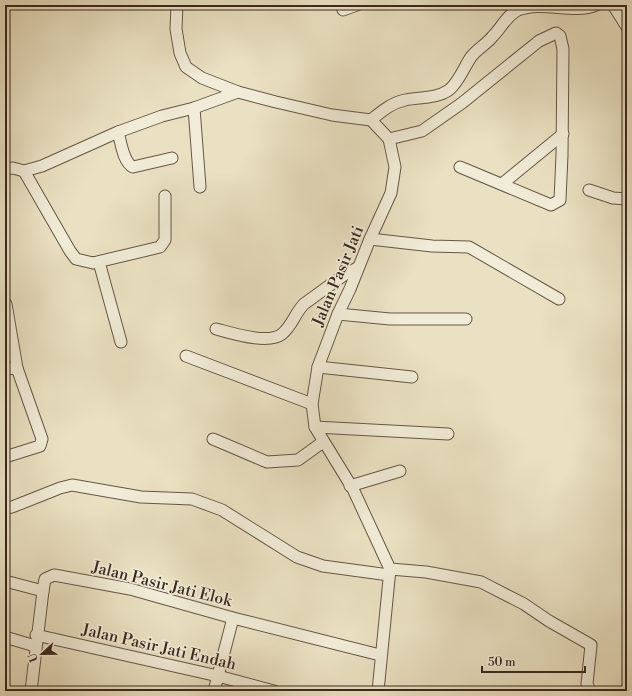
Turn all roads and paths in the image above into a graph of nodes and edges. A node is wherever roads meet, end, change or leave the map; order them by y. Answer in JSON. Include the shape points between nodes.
{"nodes":[{"id":1,"x":177,"y":5,"type":"edge"},
{"id":2,"x":357,"y":5,"type":"edge"},
{"id":3,"x":596,"y":5,"type":"edge"},
{"id":4,"x":613,"y":5,"type":"edge"},
{"id":5,"x":343,"y":10,"type":"dead end"},
{"id":6,"x":627,"y":27,"type":"edge"},
{"id":7,"x":238,"y":92,"type":"junction"},
{"id":8,"x":194,"y":108,"type":"junction"},
{"id":9,"x":371,"y":120,"type":"junction"},
{"id":10,"x":118,"y":132,"type":"junction"},
{"id":11,"x":563,"y":134,"type":"junction"},
{"id":12,"x":389,"y":139,"type":"junction"},
{"id":13,"x":172,"y":158,"type":"dead end"},
{"id":14,"x":460,"y":167,"type":"dead end"},
{"id":15,"x":5,"y":169,"type":"edge"},
{"id":16,"x":24,"y":171,"type":"junction"},
{"id":17,"x":502,"y":184,"type":"junction"},
{"id":18,"x":200,"y":187,"type":"dead end"},
{"id":19,"x":589,"y":190,"type":"dead end"},
{"id":20,"x":164,"y":196,"type":"dead end"},
{"id":21,"x":627,"y":200,"type":"edge"},
{"id":22,"x":370,"y":239,"type":"junction"},
{"id":23,"x":99,"y":262,"type":"junction"},
{"id":24,"x":357,"y":268,"type":"junction"},
{"id":25,"x":558,"y":299,"type":"dead end"},
{"id":26,"x":5,"y":304,"type":"edge"},
{"id":27,"x":338,"y":314,"type":"junction"},
{"id":28,"x":466,"y":319,"type":"dead end"},
{"id":29,"x":216,"y":329,"type":"dead end"},
{"id":30,"x":121,"y":342,"type":"dead end"},
{"id":31,"x":186,"y":356,"type":"dead end"},
{"id":32,"x":318,"y":367,"type":"junction"},
{"id":33,"x":17,"y":368,"type":"junction"},
{"id":34,"x":5,"y":369,"type":"edge"},
{"id":35,"x":412,"y":377,"type":"dead end"},
{"id":36,"x":312,"y":404,"type":"junction"},
{"id":37,"x":315,"y":427,"type":"junction"},
{"id":38,"x":448,"y":434,"type":"dead end"},
{"id":39,"x":213,"y":439,"type":"dead end"},
{"id":40,"x":323,"y":442,"type":"junction"},
{"id":41,"x":5,"y":457,"type":"edge"},
{"id":42,"x":400,"y":471,"type":"dead end"},
{"id":43,"x":350,"y":486,"type":"junction"},
{"id":44,"x":5,"y":508,"type":"edge"},
{"id":45,"x":390,"y":572,"type":"junction"},
{"id":46,"x":5,"y":581,"type":"edge"},
{"id":47,"x":43,"y":591,"type":"junction"},
{"id":48,"x":233,"y":618,"type":"junction"},
{"id":49,"x":5,"y":638,"type":"edge"},
{"id":50,"x":36,"y":641,"type":"junction"},
{"id":51,"x":380,"y":655,"type":"junction"},
{"id":52,"x":218,"y":676,"type":"junction"},
{"id":53,"x":31,"y":691,"type":"edge"},
{"id":54,"x":214,"y":691,"type":"edge"},
{"id":55,"x":274,"y":691,"type":"edge"},
{"id":56,"x":378,"y":691,"type":"edge"},
{"id":57,"x":590,"y":691,"type":"edge"}],
"edges":[{"from":1,"to":7,"type":"street","via":[[176,29],[180,53],[186,67],[202,78]]},
{"from":2,"to":5,"type":"street"},
{"from":3,"to":9,"type":"street","via":[[581,9],[527,6],[517,11],[507,18],[494,36],[473,55],[448,90],[425,98],[395,103]]},
{"from":4,"to":6,"type":"street"},
{"from":7,"to":8,"type":"street"},
{"from":7,"to":9,"type":"street","via":[[332,115]]},
{"from":8,"to":10,"type":"street","via":[[162,116]]},
{"from":8,"to":18,"type":"street"},
{"from":9,"to":12,"type":"street"},
{"from":10,"to":13,"type":"street","via":[[130,165]]},
{"from":10,"to":16,"type":"street","via":[[42,166]]},
{"from":11,"to":12,"type":"street","via":[[563,49],[560,36],[556,33],[539,41],[462,103],[422,131]]},
{"from":11,"to":17,"type":"street"},
{"from":11,"to":17,"type":"street","via":[[560,200],[551,205]]},
{"from":12,"to":22,"type":"street","name":"Jalan Pasir Jati","via":[[394,167],[391,193]]},
{"from":14,"to":17,"type":"street"},
{"from":15,"to":16,"type":"street"},
{"from":16,"to":23,"type":"street","via":[[70,252],[76,259]]},
{"from":19,"to":21,"type":"street"},
{"from":20,"to":23,"type":"street","via":[[165,240],[160,247]]},
{"from":22,"to":24,"type":"street","name":"Jalan Pasir Jati"},
{"from":22,"to":25,"type":"street","via":[[469,247]]},
{"from":23,"to":30,"type":"street"},
{"from":24,"to":27,"type":"street","name":"Jalan Pasir Jati"},
{"from":24,"to":29,"type":"street","via":[[304,304],[289,326],[277,336],[259,338]]},
{"from":26,"to":33,"type":"street"},
{"from":27,"to":28,"type":"street","via":[[390,319]]},
{"from":27,"to":32,"type":"street","name":"Jalan Pasir Jati"},
{"from":31,"to":36,"type":"street"},
{"from":32,"to":35,"type":"street"},
{"from":32,"to":36,"type":"street","name":"Jalan Pasir Jati"},
{"from":33,"to":34,"type":"street"},
{"from":33,"to":41,"type":"street","via":[[42,439],[40,446]]},
{"from":36,"to":37,"type":"street","name":"Jalan Pasir Jati"},
{"from":37,"to":38,"type":"street"},
{"from":37,"to":40,"type":"street","name":"Jalan Pasir Jati"},
{"from":39,"to":40,"type":"street","via":[[267,462],[298,460]]},
{"from":40,"to":43,"type":"street","name":"Jalan Pasir Jati"},
{"from":42,"to":43,"type":"street"},
{"from":43,"to":45,"type":"street","name":"Jalan Pasir Jati"},
{"from":44,"to":45,"type":"street","via":[[72,485],[141,497],[192,499],[222,510],[297,557],[323,566]]},
{"from":45,"to":51,"type":"street"},
{"from":45,"to":57,"type":"street","via":[[426,572],[481,582],[524,604],[549,622],[591,645],[587,684]]},
{"from":46,"to":47,"type":"street"},
{"from":47,"to":48,"type":"street","name":"Jalan Pasir Jati Elok","via":[[45,579],[54,575],[130,589]]},
{"from":47,"to":50,"type":"street","name":"Jalan Pasir Jati Elok"},
{"from":48,"to":51,"type":"street","name":"Jalan Pasir Jati Elok"},
{"from":48,"to":52,"type":"street"},
{"from":49,"to":50,"type":"street","name":"Jalan Pasir Jati Endah"},
{"from":50,"to":52,"type":"street","name":"Jalan Pasir Jati Endah"},
{"from":50,"to":53,"type":"street","name":"Jalan Pasir Jati Elok"},
{"from":51,"to":56,"type":"street"},
{"from":52,"to":54,"type":"street"},
{"from":52,"to":55,"type":"street","name":"Jalan Pasir Jati Endah"}]}
